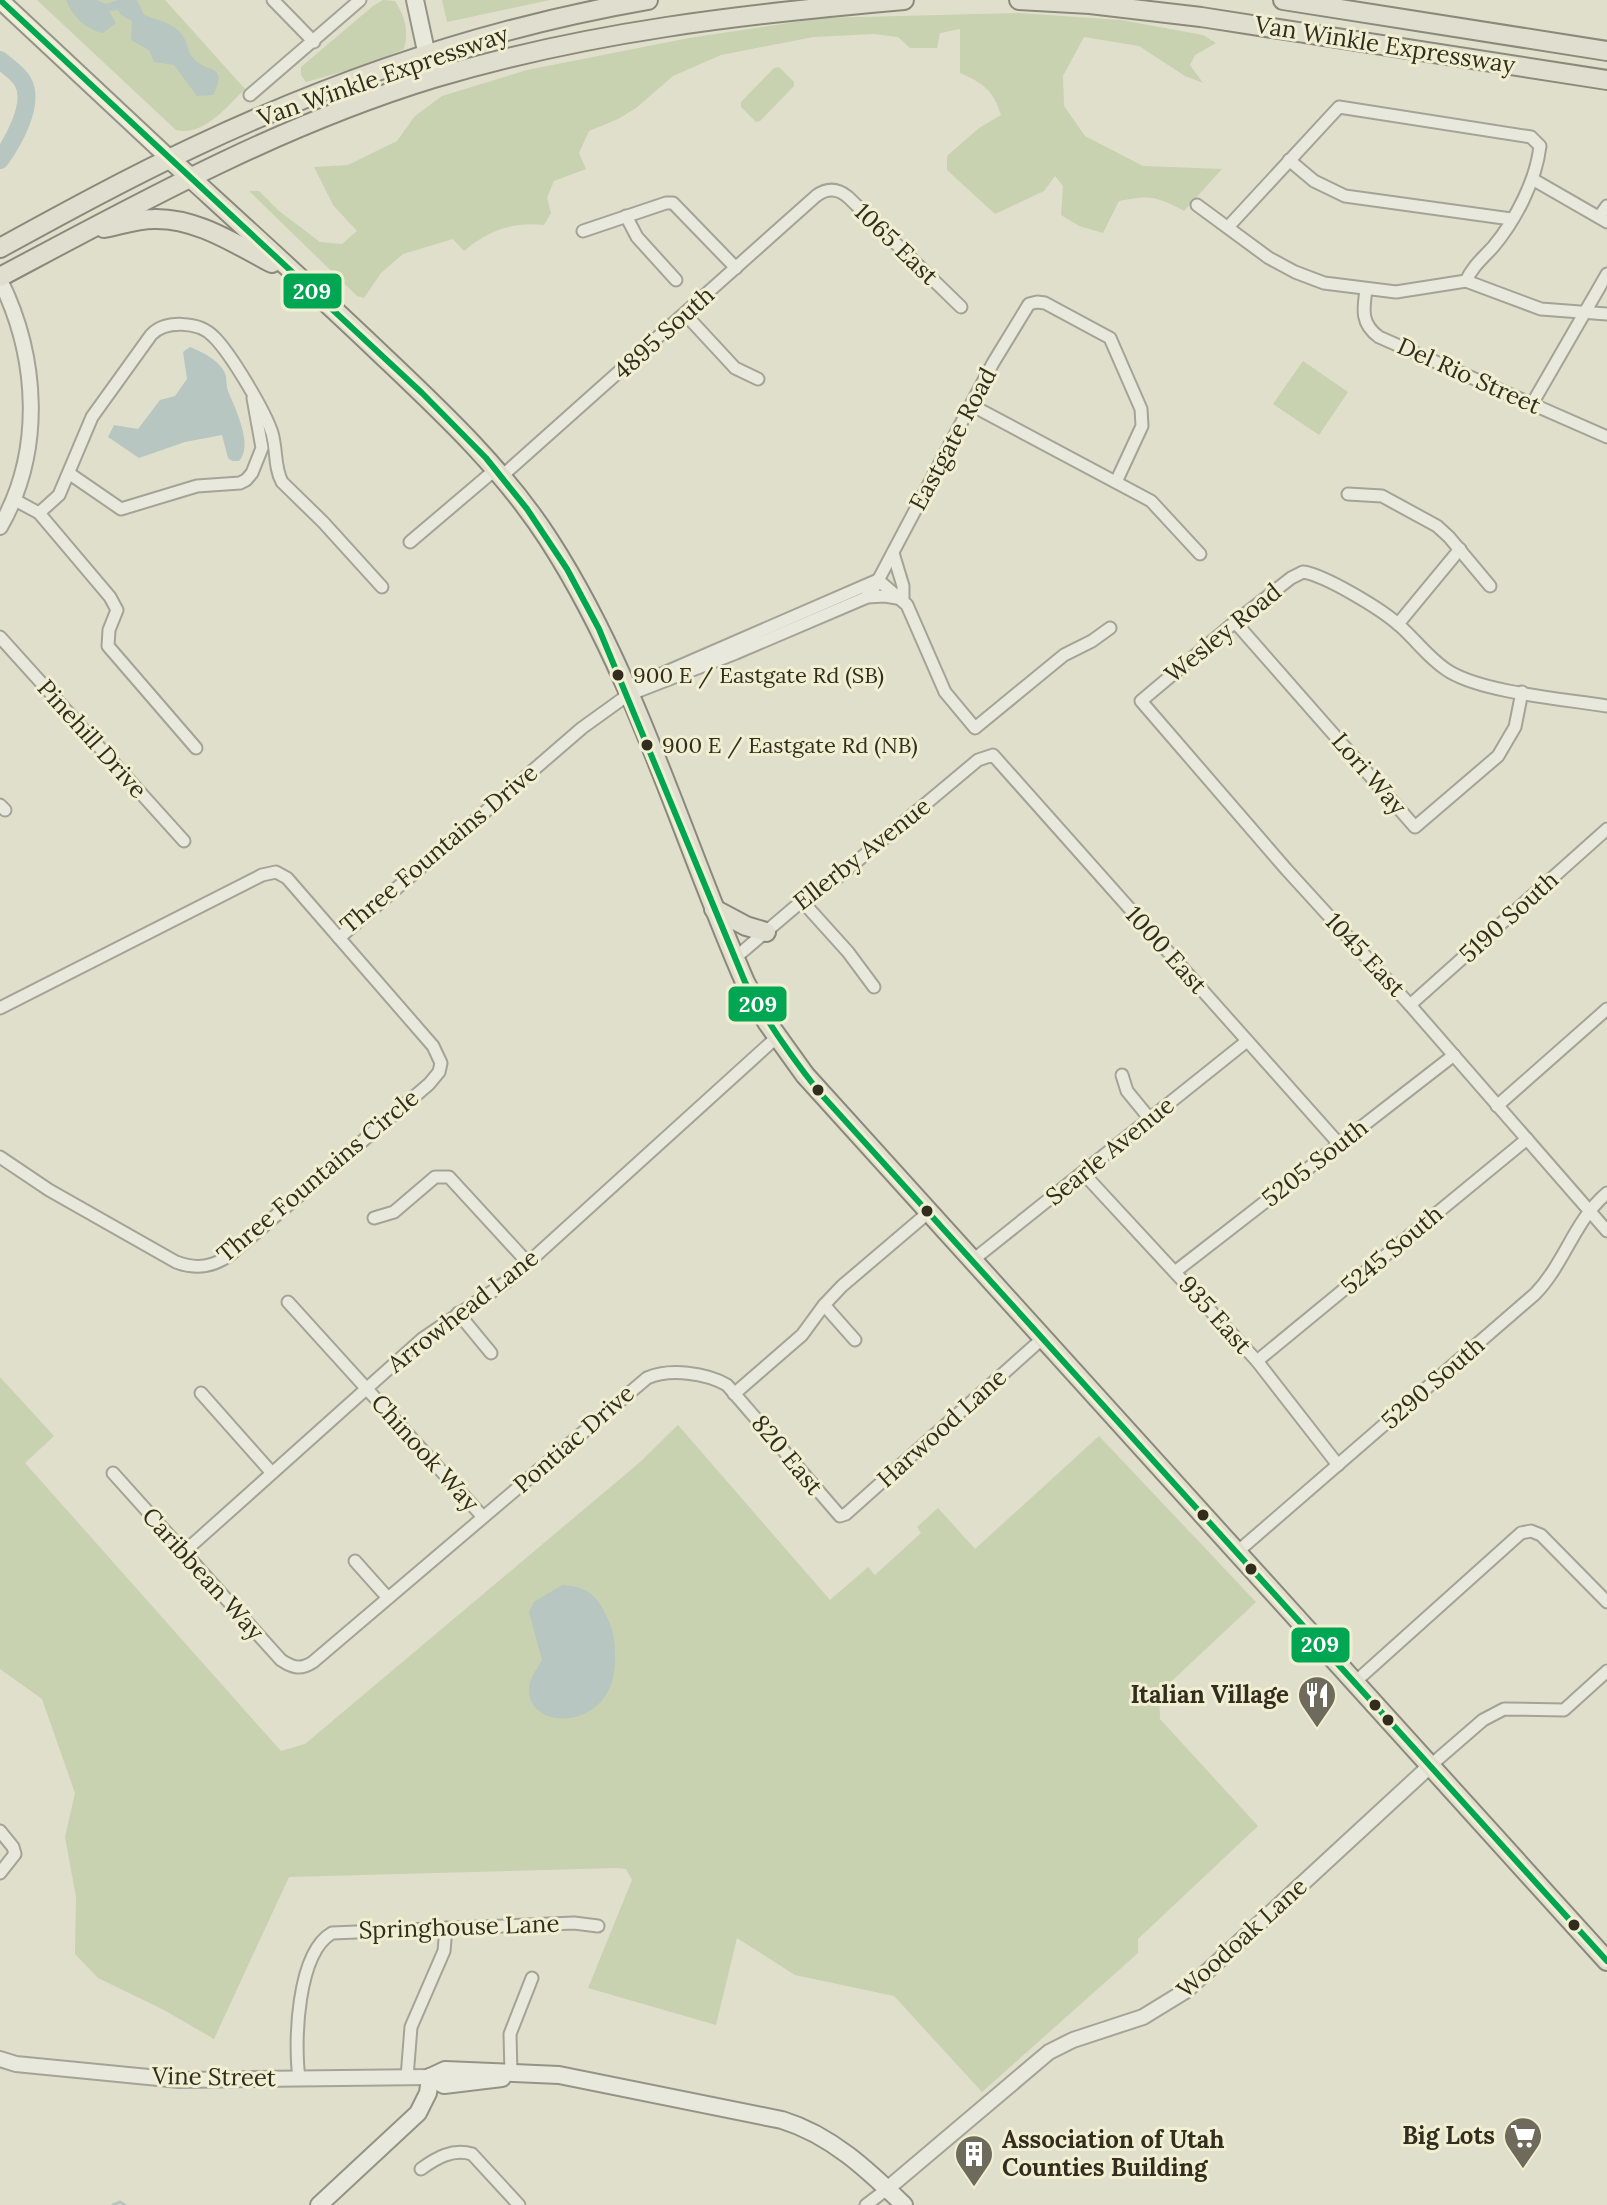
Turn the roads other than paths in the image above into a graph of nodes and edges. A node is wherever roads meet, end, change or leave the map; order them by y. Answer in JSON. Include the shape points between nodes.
{"nodes":[{"id":1,"x":0,"y":0,"type":"edge"},
{"id":2,"x":273,"y":0,"type":"edge"},
{"id":3,"x":360,"y":0,"type":"edge"},
{"id":4,"x":415,"y":0,"type":"edge"},
{"id":5,"x":648,"y":0,"type":"edge"},
{"id":6,"x":904,"y":0,"type":"edge"},
{"id":7,"x":1019,"y":0,"type":"edge"},
{"id":8,"x":1283,"y":0,"type":"edge"},
{"id":9,"x":314,"y":42,"type":"junction"},
{"id":10,"x":1607,"y":51,"type":"edge"},
{"id":11,"x":425,"y":56,"type":"junction"},
{"id":12,"x":432,"y":79,"type":"junction"},
{"id":13,"x":1607,"y":80,"type":"edge"},
{"id":14,"x":250,"y":95,"type":"dead end"},
{"id":15,"x":170,"y":159,"type":"junction"},
{"id":16,"x":1289,"y":160,"type":"junction"},
{"id":17,"x":189,"y":176,"type":"junction"},
{"id":18,"x":1534,"y":180,"type":"junction"},
{"id":19,"x":827,"y":190,"type":"joint"},
{"id":20,"x":78,"y":205,"type":"junction"},
{"id":21,"x":1197,"y":205,"type":"dead end"},
{"id":22,"x":1607,"y":206,"type":"edge"},
{"id":23,"x":626,"y":216,"type":"junction"},
{"id":24,"x":1511,"y":219,"type":"junction"},
{"id":25,"x":1603,"y":220,"type":"edge"},
{"id":26,"x":1228,"y":227,"type":"junction"},
{"id":27,"x":86,"y":231,"type":"junction"},
{"id":28,"x":583,"y":231,"type":"dead end"},
{"id":29,"x":0,"y":248,"type":"edge"},
{"id":30,"x":736,"y":268,"type":"junction"},
{"id":31,"x":1607,"y":274,"type":"edge"},
{"id":32,"x":296,"y":275,"type":"junction"},
{"id":33,"x":0,"y":277,"type":"edge"},
{"id":34,"x":676,"y":280,"type":"dead end"},
{"id":35,"x":1466,"y":281,"type":"junction"},
{"id":36,"x":1366,"y":290,"type":"junction"},
{"id":37,"x":961,"y":307,"type":"dead end"},
{"id":38,"x":1584,"y":313,"type":"junction"},
{"id":39,"x":685,"y":314,"type":"junction"},
{"id":40,"x":1607,"y":314,"type":"edge"},
{"id":41,"x":758,"y":379,"type":"dead end"},
{"id":42,"x":252,"y":396,"type":"junction"},
{"id":43,"x":1532,"y":404,"type":"junction"},
{"id":44,"x":971,"y":405,"type":"junction"},
{"id":45,"x":1607,"y":437,"type":"edge"},
{"id":46,"x":499,"y":473,"type":"junction"},
{"id":47,"x":70,"y":474,"type":"junction"},
{"id":48,"x":1116,"y":482,"type":"junction"},
{"id":49,"x":1348,"y":494,"type":"dead end"},
{"id":50,"x":15,"y":500,"type":"junction"},
{"id":51,"x":39,"y":513,"type":"junction"},
{"id":52,"x":0,"y":527,"type":"edge"},
{"id":53,"x":410,"y":542,"type":"dead end"},
{"id":54,"x":1460,"y":549,"type":"junction"},
{"id":55,"x":893,"y":553,"type":"junction"},
{"id":56,"x":1200,"y":554,"type":"dead end"},
{"id":57,"x":878,"y":580,"type":"junction"},
{"id":58,"x":1490,"y":586,"type":"dead end"},
{"id":59,"x":382,"y":587,"type":"dead end"},
{"id":60,"x":865,"y":598,"type":"junction"},
{"id":61,"x":903,"y":599,"type":"junction"},
{"id":62,"x":1235,"y":622,"type":"junction"},
{"id":63,"x":1398,"y":624,"type":"junction"},
{"id":64,"x":1110,"y":628,"type":"dead end"},
{"id":65,"x":0,"y":637,"type":"edge"},
{"id":66,"x":1522,"y":692,"type":"junction"},
{"id":67,"x":628,"y":695,"type":"junction"},
{"id":68,"x":1141,"y":701,"type":"joint"},
{"id":69,"x":1607,"y":706,"type":"edge"},
{"id":70,"x":196,"y":748,"type":"dead end"},
{"id":71,"x":993,"y":755,"type":"joint"},
{"id":72,"x":1607,"y":829,"type":"edge"},
{"id":73,"x":184,"y":841,"type":"dead end"},
{"id":74,"x":802,"y":901,"type":"junction"},
{"id":75,"x":714,"y":909,"type":"junction"},
{"id":76,"x":766,"y":932,"type":"junction"},
{"id":77,"x":339,"y":938,"type":"junction"},
{"id":78,"x":735,"y":958,"type":"junction"},
{"id":79,"x":874,"y":987,"type":"dead end"},
{"id":80,"x":1410,"y":1005,"type":"junction"},
{"id":81,"x":0,"y":1008,"type":"edge"},
{"id":82,"x":1607,"y":1009,"type":"edge"},
{"id":83,"x":777,"y":1037,"type":"junction"},
{"id":84,"x":1247,"y":1041,"type":"junction"},
{"id":85,"x":1454,"y":1055,"type":"junction"},
{"id":86,"x":1122,"y":1075,"type":"dead end"},
{"id":87,"x":1497,"y":1106,"type":"junction"},
{"id":88,"x":1150,"y":1119,"type":"junction"},
{"id":89,"x":1527,"y":1139,"type":"junction"},
{"id":90,"x":1340,"y":1145,"type":"junction"},
{"id":91,"x":0,"y":1157,"type":"edge"},
{"id":92,"x":1083,"y":1173,"type":"junction"},
{"id":93,"x":1607,"y":1193,"type":"edge"},
{"id":94,"x":1589,"y":1211,"type":"junction"},
{"id":95,"x":929,"y":1212,"type":"junction"},
{"id":96,"x":374,"y":1218,"type":"dead end"},
{"id":97,"x":1607,"y":1231,"type":"edge"},
{"id":98,"x":973,"y":1260,"type":"junction"},
{"id":99,"x":528,"y":1263,"type":"junction"},
{"id":100,"x":1176,"y":1271,"type":"junction"},
{"id":101,"x":288,"y":1302,"type":"dead end"},
{"id":102,"x":824,"y":1305,"type":"junction"},
{"id":103,"x":458,"y":1313,"type":"junction"},
{"id":104,"x":1043,"y":1338,"type":"junction"},
{"id":105,"x":855,"y":1340,"type":"dead end"},
{"id":106,"x":491,"y":1353,"type":"dead end"},
{"id":107,"x":1257,"y":1361,"type":"junction"},
{"id":108,"x":366,"y":1388,"type":"junction"},
{"id":109,"x":201,"y":1393,"type":"dead end"},
{"id":110,"x":734,"y":1394,"type":"junction"},
{"id":111,"x":1338,"y":1465,"type":"junction"},
{"id":112,"x":113,"y":1473,"type":"dead end"},
{"id":113,"x":272,"y":1473,"type":"junction"},
{"id":114,"x":840,"y":1516,"type":"joint"},
{"id":115,"x":483,"y":1517,"type":"junction"},
{"id":116,"x":184,"y":1552,"type":"junction"},
{"id":117,"x":1236,"y":1553,"type":"junction"},
{"id":118,"x":355,"y":1561,"type":"dead end"},
{"id":119,"x":388,"y":1598,"type":"junction"},
{"id":120,"x":1607,"y":1602,"type":"edge"},
{"id":121,"x":297,"y":1668,"type":"joint"},
{"id":122,"x":1607,"y":1671,"type":"edge"},
{"id":123,"x":1355,"y":1682,"type":"junction"},
{"id":124,"x":1431,"y":1765,"type":"junction"},
{"id":125,"x":0,"y":1831,"type":"edge"},
{"id":126,"x":0,"y":1873,"type":"edge"},
{"id":127,"x":598,"y":1926,"type":"dead end"},
{"id":128,"x":446,"y":1928,"type":"junction"},
{"id":129,"x":1607,"y":1961,"type":"edge"},
{"id":130,"x":532,"y":1978,"type":"dead end"},
{"id":131,"x":0,"y":2059,"type":"edge"},
{"id":132,"x":511,"y":2074,"type":"junction"},
{"id":133,"x":407,"y":2077,"type":"junction"},
{"id":134,"x":430,"y":2077,"type":"junction"},
{"id":135,"x":299,"y":2078,"type":"junction"},
{"id":136,"x":421,"y":2169,"type":"dead end"},
{"id":137,"x":887,"y":2189,"type":"junction"},
{"id":138,"x":319,"y":2205,"type":"edge"},
{"id":139,"x":519,"y":2205,"type":"edge"},
{"id":140,"x":866,"y":2205,"type":"edge"},
{"id":141,"x":904,"y":2205,"type":"edge"}],
"edges":[{"from":1,"to":15,"type":"main road"},
{"from":2,"to":9,"type":"street"},
{"from":3,"to":9,"type":"street"},
{"from":4,"to":11,"type":"main road"},
{"from":5,"to":11,"type":"main road","name":"Van Winkle Expressway","via":[[533,24]]},
{"from":6,"to":12,"type":"main road","name":"Van Winkle Expressway","via":[[615,34]]},
{"from":7,"to":13,"type":"main road","name":"Van Winkle Expressway","via":[[1146,9]]},
{"from":8,"to":10,"type":"main road","name":"Van Winkle Expressway"},
{"from":9,"to":14,"type":"street"},
{"from":11,"to":12,"type":"main road"},
{"from":11,"to":15,"type":"main road","name":"Van Winkle Expressway","via":[[311,97]]},
{"from":12,"to":17,"type":"main road","name":"Van Winkle Expressway","via":[[318,119]]},
{"from":15,"to":17,"type":"main road"},
{"from":15,"to":20,"type":"main road","name":"Van Winkle Expressway"},
{"from":16,"to":18,"type":"street","via":[[1344,107],[1531,137],[1540,146]]},
{"from":16,"to":24,"type":"street","via":[[1314,181],[1345,196]]},
{"from":16,"to":26,"type":"street"},
{"from":17,"to":27,"type":"main road","name":"Van Winkle Expressway"},
{"from":17,"to":32,"type":"main road"},
{"from":18,"to":24,"type":"street"},
{"from":18,"to":25,"type":"street"},
{"from":19,"to":30,"type":"street","name":"4895 South"},
{"from":19,"to":37,"type":"street","name":"1065 East","via":[[848,197]]},
{"from":20,"to":29,"type":"main road","name":"Van Winkle Expressway"},
{"from":20,"to":33,"type":"main road","via":[[9,259]]},
{"from":21,"to":26,"type":"street"},
{"from":22,"to":25,"type":"street"},
{"from":23,"to":28,"type":"street"},
{"from":23,"to":30,"type":"street","via":[[676,203]]},
{"from":23,"to":34,"type":"street","via":[[637,237]]},
{"from":24,"to":35,"type":"street"},
{"from":26,"to":36,"type":"street","via":[[1295,272]]},
{"from":27,"to":32,"type":"main road","via":[[147,219],[180,221]]},
{"from":27,"to":33,"type":"main road","name":"Van Winkle Expressway"},
{"from":30,"to":39,"type":"street","name":"4895 South"},
{"from":31,"to":38,"type":"street"},
{"from":32,"to":46,"type":"main road"},
{"from":33,"to":50,"type":"street","via":[[20,331],[31,401],[29,449]]},
{"from":35,"to":36,"type":"street","via":[[1406,292]]},
{"from":35,"to":38,"type":"street","via":[[1541,309]]},
{"from":36,"to":43,"type":"street","name":"Del Rio Street","via":[[1364,318],[1379,337]]},
{"from":38,"to":40,"type":"street"},
{"from":38,"to":43,"type":"street"},
{"from":39,"to":41,"type":"street","via":[[735,368]]},
{"from":39,"to":46,"type":"street","name":"4895 South"},
{"from":42,"to":47,"type":"street","via":[[262,448],[252,473],[240,483],[197,486],[121,509]]},
{"from":42,"to":47,"type":"street","via":[[229,355],[204,329],[158,328],[92,417]]},
{"from":42,"to":59,"type":"street","via":[[272,433],[282,482]]},
{"from":43,"to":45,"type":"street","name":"Del Rio Street"},
{"from":44,"to":48,"type":"street"},
{"from":44,"to":48,"type":"street","name":"Eastgate Road","via":[[1023,311],[1033,302],[1045,303],[1110,338],[1144,418]]},
{"from":44,"to":55,"type":"street","name":"Eastgate Road"},
{"from":46,"to":53,"type":"street","name":"4895 South"},
{"from":46,"to":67,"type":"main road","via":[[567,569]]},
{"from":47,"to":51,"type":"street","via":[[59,495]]},
{"from":48,"to":56,"type":"street","via":[[1157,505]]},
{"from":49,"to":54,"type":"street","via":[[1382,496],[1437,526]]},
{"from":50,"to":51,"type":"street"},
{"from":50,"to":52,"type":"street"},
{"from":51,"to":70,"type":"street","via":[[117,610],[108,646]]},
{"from":54,"to":58,"type":"street"},
{"from":54,"to":63,"type":"street"},
{"from":55,"to":57,"type":"street","name":"Eastgate Road"},
{"from":55,"to":61,"type":"street"},
{"from":57,"to":60,"type":"street","name":"Eastgate Road"},
{"from":57,"to":61,"type":"street"},
{"from":57,"to":67,"type":"street","via":[[650,679]]},
{"from":60,"to":61,"type":"street"},
{"from":60,"to":67,"type":"street"},
{"from":61,"to":64,"type":"street","via":[[945,692],[975,728],[1064,655]]},
{"from":62,"to":63,"type":"street","name":"Wesley Road","via":[[1303,572],[1317,575]]},
{"from":62,"to":66,"type":"street","name":"Lori Way","via":[[1415,827],[1498,756],[1515,727]]},
{"from":62,"to":68,"type":"street","name":"Wesley Road"},
{"from":63,"to":66,"type":"street","name":"Wesley Road","via":[[1451,673]]},
{"from":65,"to":73,"type":"street","name":"Pinehill Drive"},
{"from":66,"to":69,"type":"street","name":"Wesley Road"},
{"from":67,"to":75,"type":"main road"},
{"from":67,"to":77,"type":"street","name":"Three Fountains Drive","via":[[582,728]]},
{"from":68,"to":80,"type":"street","name":"1045 East"},
{"from":71,"to":74,"type":"street","name":"Ellerby Avenue","via":[[978,760]]},
{"from":71,"to":84,"type":"street","name":"1000 East"},
{"from":72,"to":80,"type":"street","name":"5190 South"},
{"from":74,"to":76,"type":"street","name":"Ellerby Avenue"},
{"from":74,"to":79,"type":"street"},
{"from":75,"to":76,"type":"main road"},
{"from":75,"to":78,"type":"main road"},
{"from":76,"to":78,"type":"street","name":"Ellerby Avenue"},
{"from":77,"to":81,"type":"street","name":"Three Fountains Drive","via":[[287,878],[267,873]]},
{"from":77,"to":91,"type":"street","name":"Three Fountains Circle","via":[[437,1051],[440,1068],[429,1084],[226,1258],[206,1266],[176,1262]]},
{"from":78,"to":83,"type":"main road"},
{"from":80,"to":85,"type":"street","name":"1045 East"},
{"from":82,"to":87,"type":"street"},
{"from":83,"to":95,"type":"main road","via":[[820,1093]]},
{"from":83,"to":99,"type":"street","name":"Arrowhead Lane"},
{"from":84,"to":88,"type":"street","name":"Searle Avenue"},
{"from":84,"to":90,"type":"street","name":"1000 East"},
{"from":85,"to":87,"type":"street","name":"1045 East"},
{"from":85,"to":90,"type":"street","name":"5205 South"},
{"from":86,"to":88,"type":"street","via":[[1127,1091]]},
{"from":87,"to":89,"type":"street","name":"1045 East"},
{"from":88,"to":92,"type":"street","name":"Searle Avenue"},
{"from":89,"to":94,"type":"street","name":"1045 East"},
{"from":89,"to":107,"type":"street","name":"5245 South"},
{"from":90,"to":100,"type":"street","name":"5205 South"},
{"from":92,"to":98,"type":"street","name":"Searle Avenue"},
{"from":92,"to":100,"type":"street","name":"935 East"},
{"from":93,"to":94,"type":"street","name":"5290 South"},
{"from":94,"to":97,"type":"street","name":"1045 East"},
{"from":94,"to":111,"type":"street","name":"5290 South","via":[[1535,1294]]},
{"from":95,"to":98,"type":"main road"},
{"from":95,"to":102,"type":"street"},
{"from":96,"to":99,"type":"street","via":[[394,1212],[435,1177],[449,1177]]},
{"from":98,"to":104,"type":"main road"},
{"from":99,"to":103,"type":"street","name":"Arrowhead Lane"},
{"from":100,"to":107,"type":"street","name":"935 East"},
{"from":101,"to":108,"type":"street","name":"Chinook Way"},
{"from":102,"to":105,"type":"street"},
{"from":102,"to":110,"type":"street","via":[[802,1335]]},
{"from":103,"to":106,"type":"street"},
{"from":103,"to":108,"type":"street","name":"Arrowhead Lane"},
{"from":104,"to":114,"type":"street","name":"Harwood Lane"},
{"from":104,"to":117,"type":"main road"},
{"from":107,"to":111,"type":"street","name":"935 East"},
{"from":108,"to":113,"type":"street","name":"Arrowhead Lane"},
{"from":108,"to":115,"type":"street","name":"Chinook Way"},
{"from":109,"to":113,"type":"street"},
{"from":110,"to":114,"type":"street","name":"820 East"},
{"from":110,"to":115,"type":"street","name":"Pontiac Drive","via":[[711,1377],[647,1378]]},
{"from":111,"to":117,"type":"street","name":"5290 South"},
{"from":112,"to":116,"type":"street","name":"Caribbean Way"},
{"from":113,"to":116,"type":"street","name":"Arrowhead Lane"},
{"from":115,"to":119,"type":"street","name":"Pontiac Drive"},
{"from":116,"to":121,"type":"street","name":"Caribbean Way","via":[[281,1660]]},
{"from":117,"to":123,"type":"main road"},
{"from":118,"to":119,"type":"street"},
{"from":119,"to":121,"type":"street","name":"Pontiac Drive","via":[[313,1662]]},
{"from":120,"to":123,"type":"street","via":[[1541,1535],[1517,1535]]},
{"from":122,"to":124,"type":"street","name":"Woodoak Lane","via":[[1564,1710],[1504,1709],[1484,1719]]},
{"from":123,"to":124,"type":"main road"},
{"from":124,"to":129,"type":"main road"},
{"from":124,"to":137,"type":"street","name":"Woodoak Lane","via":[[1187,1990],[1143,2017],[1049,2052]]},
{"from":125,"to":126,"type":"street","via":[[15,1854]]},
{"from":127,"to":128,"type":"street","name":"Springhouse Lane"},
{"from":128,"to":133,"type":"street","via":[[441,1958],[411,2027]]},
{"from":128,"to":135,"type":"street","name":"Springhouse Lane","via":[[338,1931],[322,1940],[307,1970],[297,2021]]},
{"from":130,"to":132,"type":"street","via":[[509,2037]]},
{"from":131,"to":135,"type":"street","name":"Vine Street","via":[[179,2080]]},
{"from":132,"to":134,"type":"main road","name":"Vine Street","via":[[445,2070]]},
{"from":132,"to":137,"type":"main road","name":"Vine Street","via":[[572,2077],[795,2124],[840,2148]]},
{"from":133,"to":134,"type":"street","name":"Vine Street"},
{"from":133,"to":135,"type":"street","name":"Vine Street"},
{"from":134,"to":138,"type":"main road","via":[[418,2113]]},
{"from":136,"to":139,"type":"street","via":[[452,2153],[472,2154]]},
{"from":137,"to":140,"type":"street","name":"Woodoak Lane"},
{"from":137,"to":141,"type":"main road","name":"Vine Street"}]}
